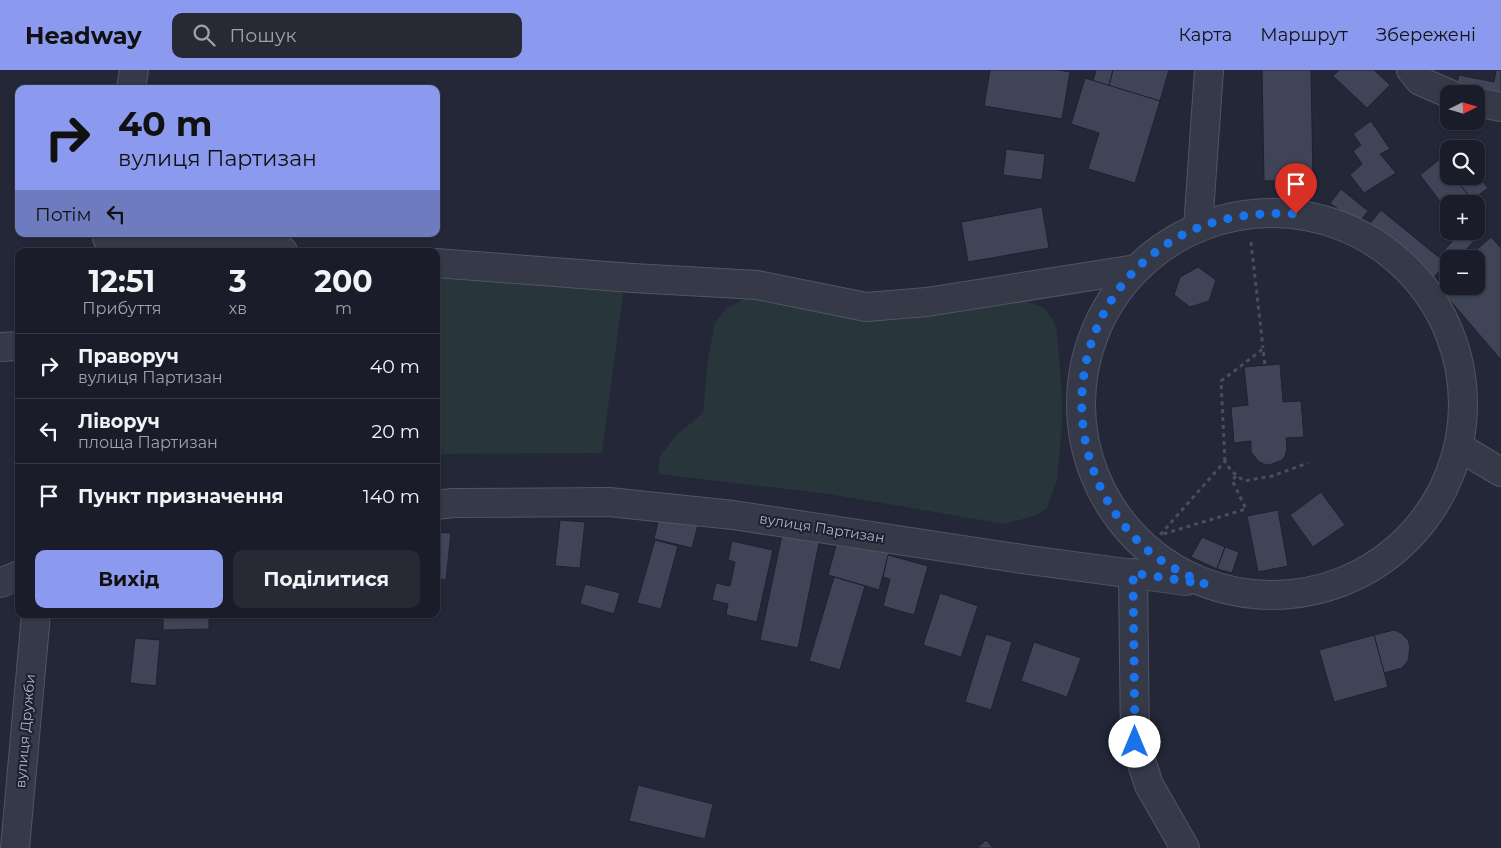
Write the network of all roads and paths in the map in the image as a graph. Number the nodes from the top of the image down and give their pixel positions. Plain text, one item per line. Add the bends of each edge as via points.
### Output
1 (134, 70) edge
2 (1209, 70) edge
3 (1411, 70) edge
4 (132, 85) edge
5 (1440, 90) edge
6 (1485, 104) edge
7 (1501, 107) edge
8 (1198, 228) junction
9 (107, 241) edge
10 (1251, 242) dead end
11 (230, 248) edge
12 (440, 263) edge
13 (1136, 269) junction
14 (15, 346) edge
15 (0, 347) edge
16 (1263, 349) junction
17 (1265, 366) dead end
18 (1458, 447) junction
19 (1226, 462) junction
20 (1308, 463) dead end
21 (1501, 472) edge
22 (1236, 476) junction
23 (440, 505) edge
24 (1133, 573) junction
25 (15, 577) edge
26 (0, 583) edge
27 (1205, 584) junction
28 (36, 618) edge
29 (15, 848) edge
30 (1185, 848) edge

1 - 4 street
2 - 8 street
3 - 5 street via 1420,81
6 - 7 street
8 - 13 street via 1161,248
8 - 18 street via 1231,217 1257,213 1296,214 1342,226 1396,258 1436,306 1457,355 1463,409
9 - 11 street
10 - 16 path
12 - 13 street via 757,285 866,307 927,302
13 - 27 street via 1112,299 1090,348 1084,368 1081,401 1084,442 1098,483 1128,531 1171,567
14 - 15 street
16 - 17 path
16 - 19 path via 1221,381
18 - 21 street
18 - 27 street via 1446,485 1427,517 1396,551 1362,574 1322,590 1295,595 1246,594
19 - 22 path
19 - 22 path via 1160,535 1246,509 1232,480
20 - 22 path via 1272,476 1244,481
23 - 24 street, вулиця Партизан via 610,502 733,515
24 - 27 street, вулиця Партизан
24 - 30 street via 1135,742 1149,785
25 - 26 street
28 - 29 street, вулиця Дружби

